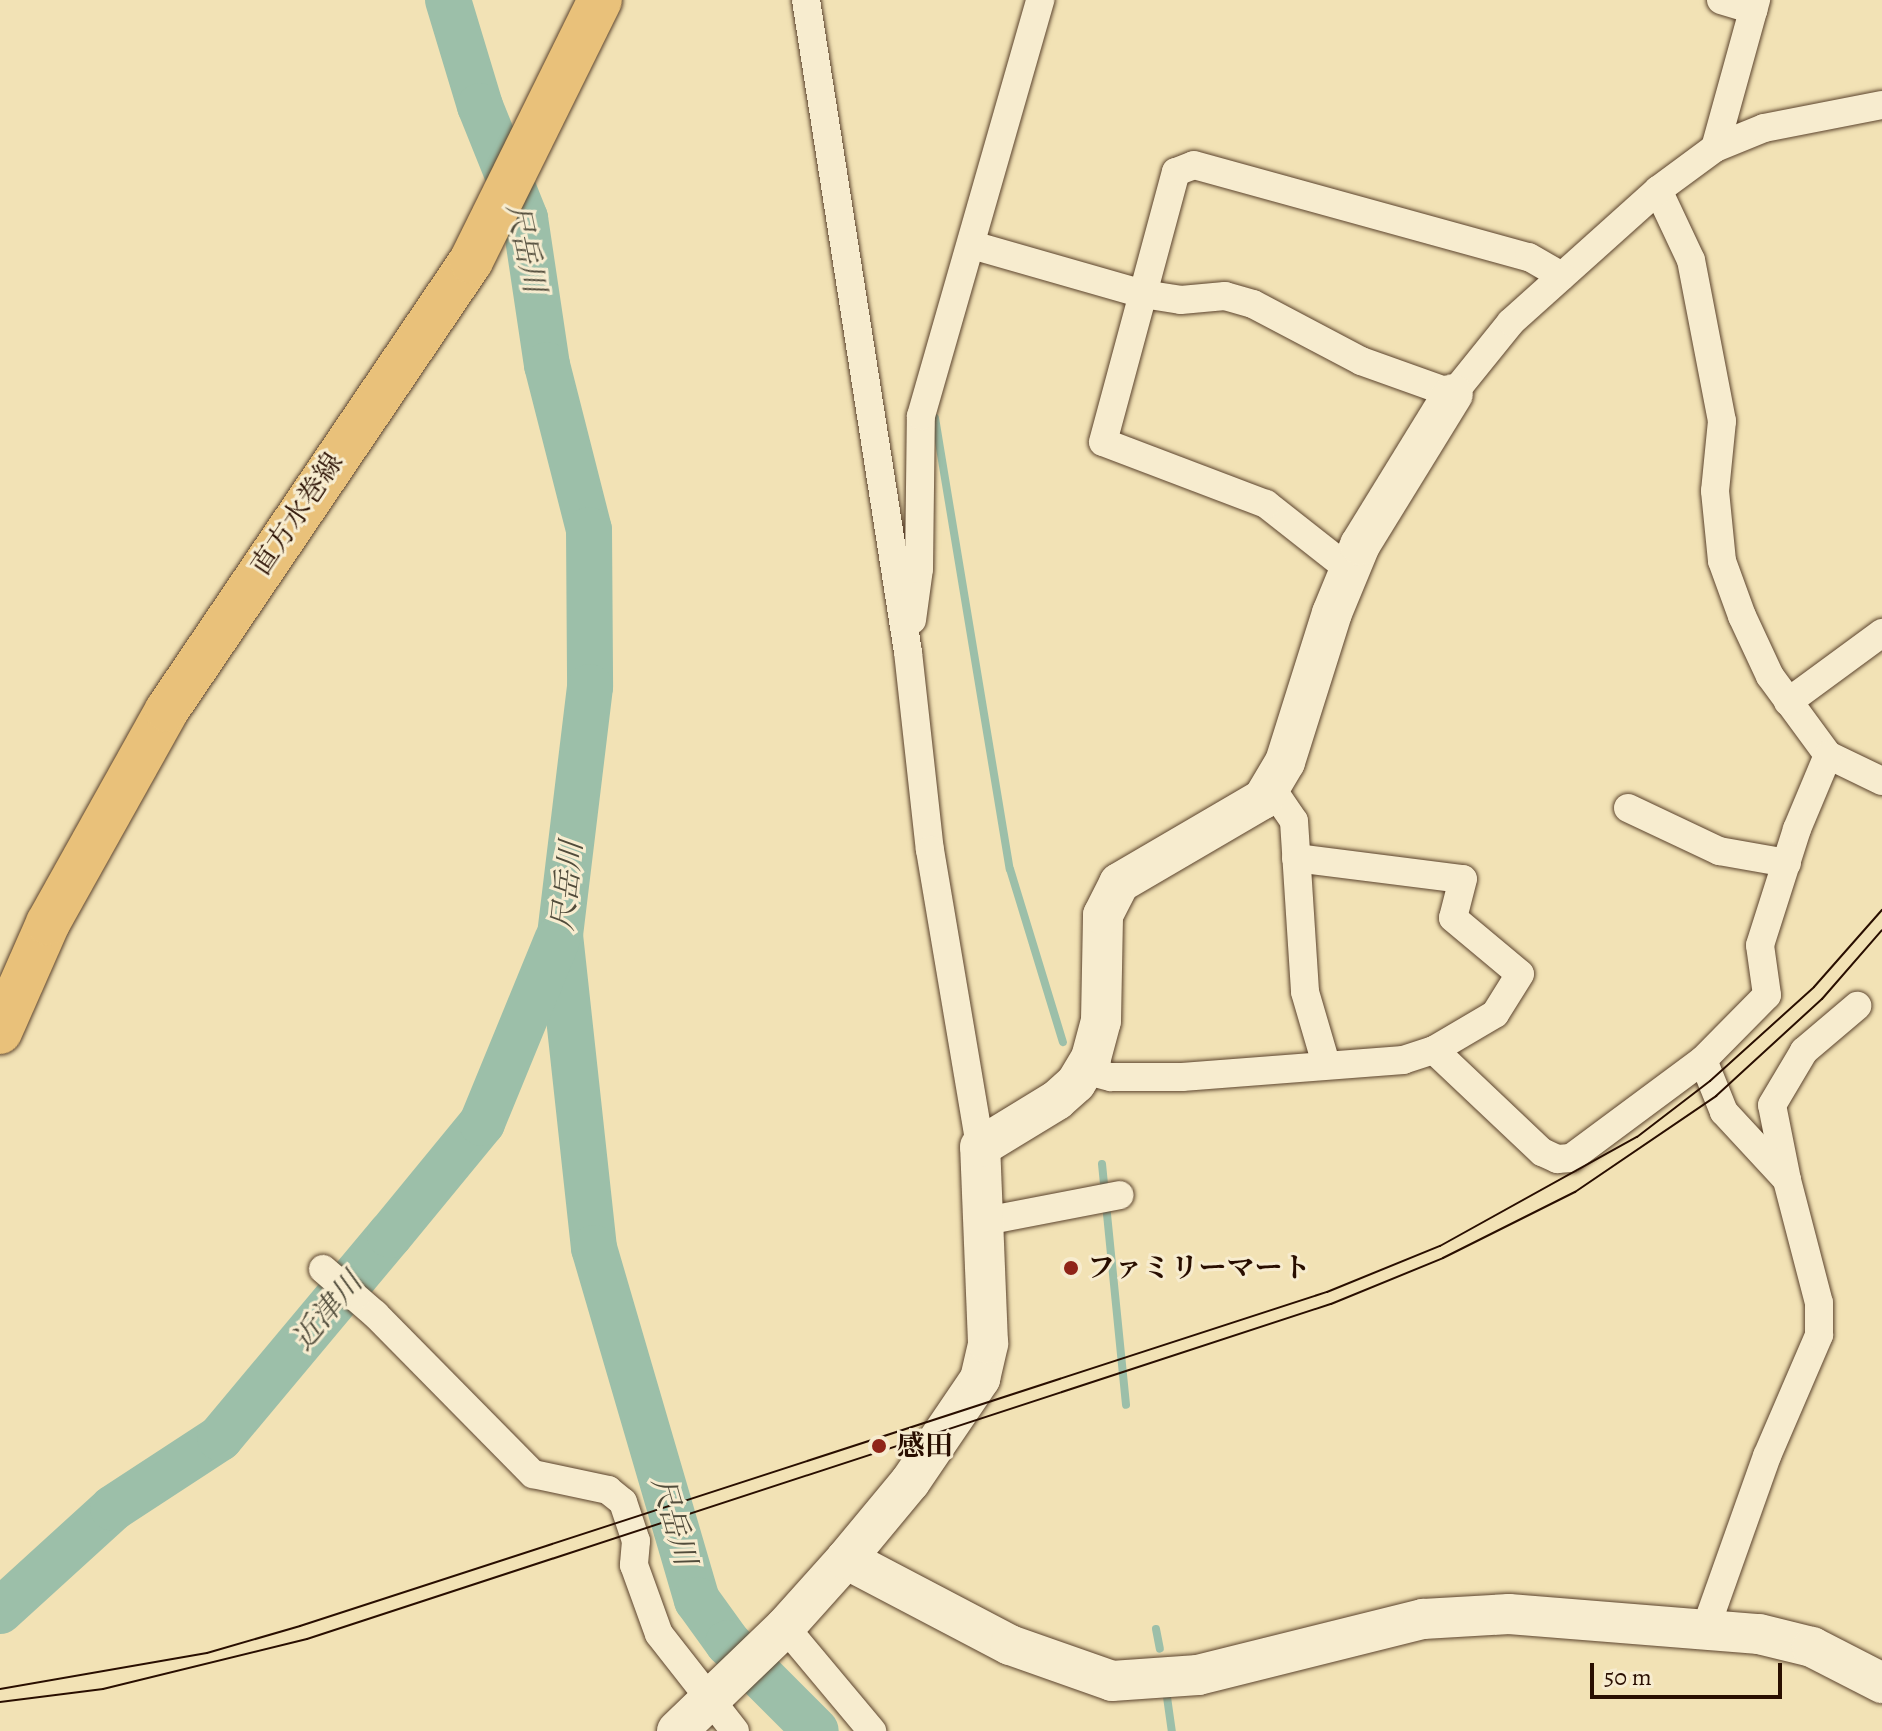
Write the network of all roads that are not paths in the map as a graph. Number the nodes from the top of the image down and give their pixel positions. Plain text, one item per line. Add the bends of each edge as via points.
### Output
1 (806, 0) edge
2 (1040, 0) edge
3 (1721, 0) edge
4 (1755, 5) edge
5 (594, 16) edge
6 (1882, 105) edge
7 (1715, 148) junction
8 (1658, 190) junction
9 (972, 245) junction
10 (1562, 276) junction
11 (1143, 294) junction
12 (1453, 394) junction
13 (1350, 570) junction
14 (1882, 633) edge
15 (908, 652) junction
16 (1788, 702) junction
17 (1828, 755) junction
18 (1882, 781) edge
19 (1270, 786) junction
20 (1628, 808) dead end
21 (1296, 858) junction
22 (1787, 863) junction
23 (1857, 1006) dead end
24 (0, 1032) edge
25 (1434, 1050) junction
26 (1703, 1060) junction
27 (1326, 1064) junction
28 (1084, 1070) junction
29 (980, 1147) junction
30 (1787, 1180) junction
31 (1109, 1197) dead end
32 (985, 1221) junction
33 (323, 1269) dead end
34 (846, 1559) junction
35 (785, 1627) junction
36 (1705, 1630) junction
37 (1882, 1683) edge
38 (706, 1701) junction
39 (677, 1731) edge
40 (735, 1731) edge
41 (872, 1731) edge

1 - 15 street
2 - 9 street
3 - 4 street
4 - 7 street
5 - 24 main road, 直方水巻線 via 471,261 167,710 48,923
6 - 7 street via 1764,128
7 - 8 street
8 - 10 street
8 - 16 street via 1691,260 1722,421 1715,491 1722,561 1742,616
9 - 11 street
9 - 15 street via 921,416 919,569
10 - 11 street via 1529,257 1194,165 1183,166 1171,182
10 - 12 street via 1511,322
11 - 12 street via 1181,300 1225,296 1253,304 1361,361
11 - 13 street via 1103,442 1266,504
12 - 13 street
13 - 19 street via 1285,762
14 - 16 street
15 - 29 street via 930,850
16 - 17 street
17 - 18 street
17 - 22 street
19 - 21 street via 1294,821
19 - 28 street via 1242,815 1119,883 1109,896 1103,915 1101,1021
20 - 22 street via 1719,851
21 - 25 street via 1463,879 1453,918 1520,974 1495,1014
21 - 27 street via 1305,992
22 - 26 street via 1760,945 1767,995
23 - 30 street via 1804,1051 1772,1105
25 - 26 street via 1542,1152 1557,1159 1571,1158
25 - 27 street via 1403,1060
26 - 30 street via 1724,1112
27 - 28 street via 1182,1077 1111,1077
28 - 29 street via 1057,1100
29 - 32 street
30 - 36 street via 1819,1303 1819,1335 1767,1456
31 - 32 street
32 - 34 street via 988,1343 980,1379 910,1482
33 - 38 street via 533,1474 608,1490 623,1502 636,1541 634,1565 659,1634
34 - 35 street
34 - 36 street via 1010,1645 1112,1681 1198,1675 1423,1619 1509,1614
35 - 38 street
35 - 41 street
36 - 37 street via 1812,1647
38 - 39 street
38 - 40 street

